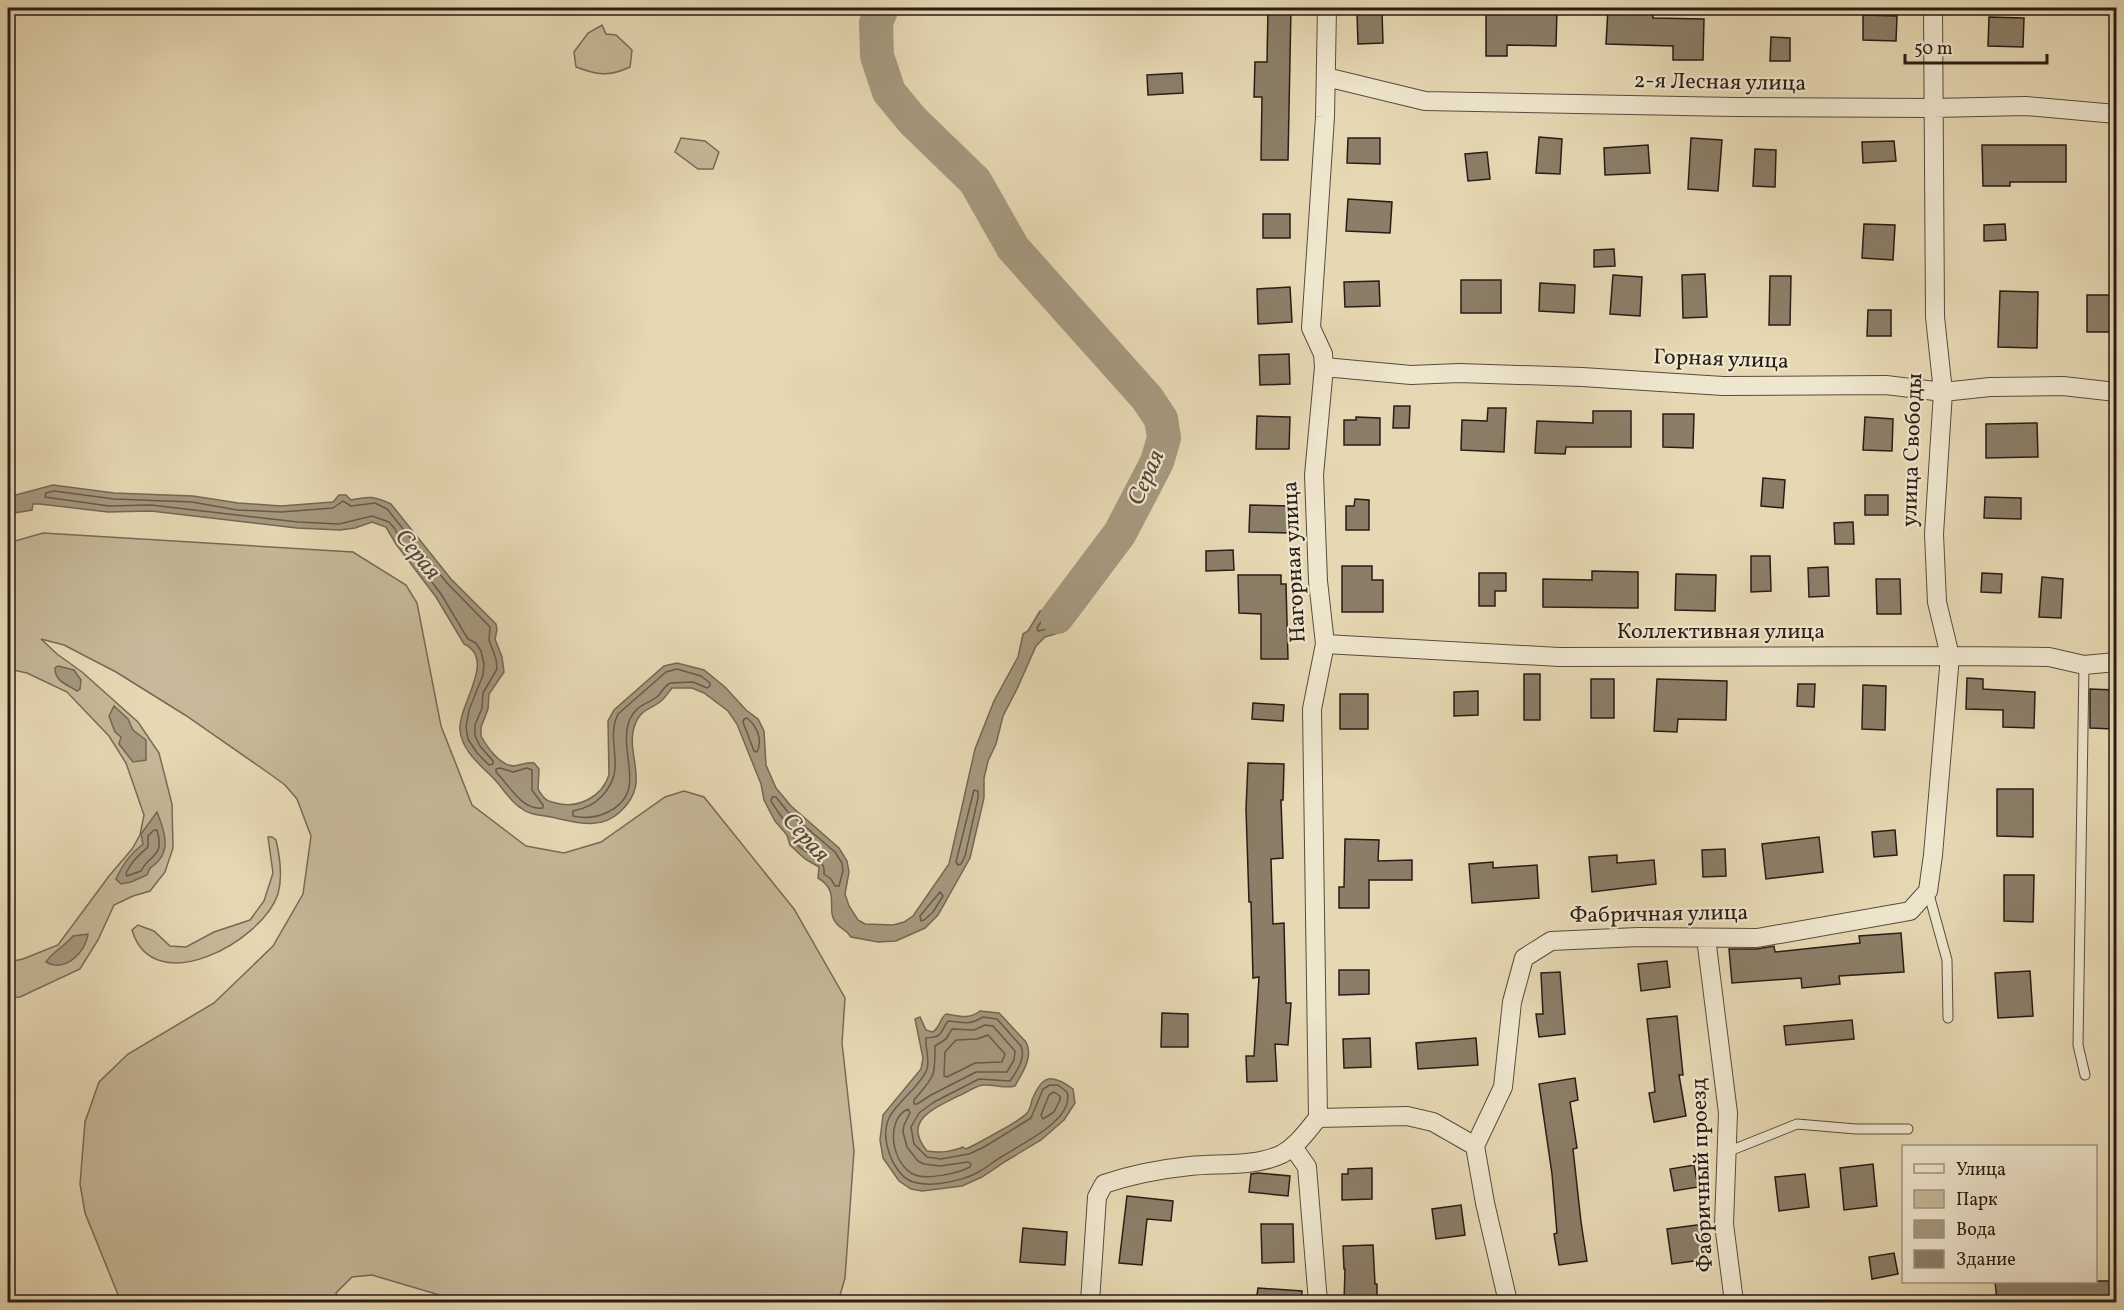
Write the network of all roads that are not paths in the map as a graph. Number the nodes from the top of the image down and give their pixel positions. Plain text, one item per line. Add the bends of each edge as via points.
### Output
1 (1327, 8) edge
2 (1933, 8) edge
3 (1326, 77) junction
4 (1933, 108) junction
5 (2116, 114) edge
6 (1324, 368) junction
7 (1943, 392) junction
8 (2116, 392) edge
9 (1325, 644) junction
10 (1950, 656) junction
11 (2116, 662) edge
12 (2084, 664) junction
13 (1928, 891) junction
14 (1706, 938) junction
15 (1948, 1018) dead end
16 (2085, 1076) dead end
17 (1318, 1118) junction
18 (1908, 1129) dead end
19 (1475, 1146) junction
20 (1293, 1147) junction
21 (1727, 1152) junction
22 (1090, 1302) edge
23 (1318, 1302) edge
24 (1508, 1302) edge
25 (1734, 1302) edge

1 - 3 street, Нагорная улица
2 - 4 street, улица Свободы
3 - 4 street, 2-я Лесная улица via 1425,101
3 - 6 street, Нагорная улица via 1311,328 1323,354
4 - 5 street, 2-я Лесная улица via 2026,106
4 - 7 street, улица Свободы via 1935,316
6 - 7 street, Горная улица via 1411,375 1582,377 1723,386 1886,386
6 - 9 street, Нагорная улица via 1314,475
7 - 8 street, Горная улица via 2063,386
7 - 10 street, улица Свободы via 1934,534 1937,602
9 - 10 street, Коллективная улица via 1559,657
9 - 17 street, Нагорная улица via 1312,709
10 - 12 street, Коллективная улица via 2049,657
10 - 13 street, улица Свободы
11 - 12 street, Коллективная улица
12 - 16 lane via 2079,1045
13 - 14 street, Фабричная улица via 1910,911 1757,938
13 - 15 lane via 1947,960
14 - 19 street, Фабричная улица via 1551,941 1524,958 1512,1002 1503,1087
14 - 21 street, Фабричный проезд via 1728,1113
17 - 19 street via 1407,1116 1433,1122
17 - 20 street
18 - 21 lane via 1797,1124
19 - 24 street
20 - 22 street via 1257,1161 1134,1174 1104,1184 1097,1197
20 - 23 street via 1307,1167
21 - 25 street, Фабричный проезд via 1724,1224

